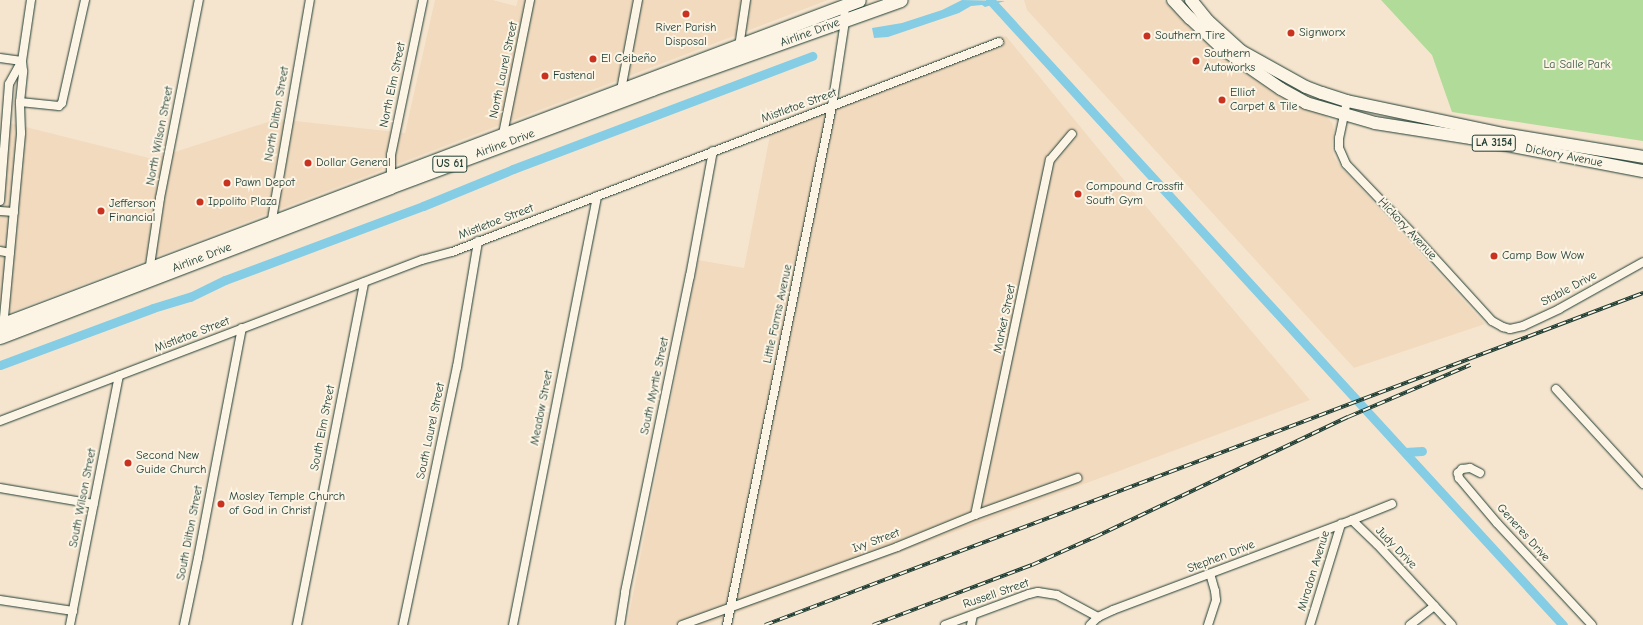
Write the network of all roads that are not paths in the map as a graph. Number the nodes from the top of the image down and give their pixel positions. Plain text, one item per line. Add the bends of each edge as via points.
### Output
1 (30, 0) edge
2 (85, 0) edge
3 (199, 0) edge
4 (310, 0) edge
5 (423, 0) edge
6 (530, 0) edge
7 (638, 0) edge
8 (746, 0) edge
9 (860, 0) edge
10 (901, 0) edge
11 (1173, 0) edge
12 (1191, 0) edge
13 (844, 6) junction
14 (845, 21) junction
15 (999, 42) dead end
16 (739, 52) junction
17 (0, 58) edge
18 (22, 61) junction
19 (623, 95) junction
20 (1347, 101) junction
21 (20, 102) junction
22 (832, 106) junction
23 (1344, 115) junction
24 (1072, 134) dead end
25 (504, 139) junction
26 (713, 151) junction
27 (1643, 157) edge
28 (1643, 171) edge
29 (391, 176) junction
30 (597, 196) junction
31 (0, 201) edge
32 (0, 211) edge
33 (14, 212) junction
34 (271, 227) junction
35 (478, 241) junction
36 (0, 251) edge
37 (10, 253) junction
38 (1643, 262) edge
39 (149, 273) junction
40 (364, 282) junction
41 (1504, 327) joint
42 (242, 328) junction
43 (2, 330) edge
44 (119, 376) junction
45 (1556, 389) dead end
46 (0, 421) edge
47 (1480, 473) dead end
48 (1077, 478) dead end
49 (1643, 484) edge
50 (0, 488) edge
51 (94, 504) junction
52 (1392, 504) dead end
53 (975, 515) junction
54 (1352, 520) junction
55 (1341, 524) junction
56 (1210, 574) junction
57 (0, 600) edge
58 (731, 606) junction
59 (1434, 606) junction
60 (73, 611) junction
61 (973, 614) junction
62 (1098, 617) junction
63 (70, 625) edge
64 (184, 625) edge
65 (296, 625) edge
66 (403, 625) edge
67 (513, 625) edge
68 (620, 625) edge
69 (682, 625) edge
70 (727, 625) edge
71 (945, 625) edge
72 (971, 625) edge
73 (1090, 625) edge
74 (1208, 625) edge
75 (1310, 625) edge
76 (1410, 625) edge
77 (1452, 625) edge
78 (1592, 625) edge

1 - 18 street
2 - 21 street via 61,105
3 - 39 street, North Wilson Street via 160,198
4 - 34 street, North Dilton Street
5 - 29 street, North Elm Street via 391,155
6 - 25 street, North Laurel Street
7 - 19 street
8 - 16 street
9 - 13 highway, Airline Drive / US 61
10 - 14 highway, Airline Drive / US 61
11 - 23 main road, LA 3154 via 1223,49 1281,89 1306,103
12 - 20 main road, LA 3154 via 1208,21 1241,51 1306,87
13 - 14 street, Little Farms Avenue
13 - 16 highway, Airline Drive / US 61
14 - 16 highway, Airline Drive / US 61
14 - 22 street, Little Farms Avenue
15 - 22 street, Mistletoe Street
16 - 19 highway, Airline Drive / US 61
17 - 18 street
18 - 21 street
18 - 31 street via 9,84
19 - 25 highway, Airline Drive / US 61
20 - 23 street, Hickory Avenue
20 - 27 main road, Dickory Avenue / LA 3154 via 1503,134
21 - 33 street via 21,133
22 - 26 street, Mistletoe Street
22 - 58 street, Little Farms Avenue
23 - 28 main road, Dickory Avenue / LA 3154 via 1375,123 1471,138
23 - 41 street, Hickory Avenue via 1339,148 1346,164 1492,321
24 - 53 street, Market Street via 1050,160
25 - 29 highway, Airline Drive / US 61
25 - 34 highway, Airline Drive / US 61
26 - 30 street, Mistletoe Street
26 - 68 street, South Myrtle Street
29 - 34 highway, Airline Drive / US 61
30 - 35 street, Mistletoe Street
30 - 67 street, Meadow Street
32 - 33 street
33 - 37 street
34 - 39 highway, Airline Drive / US 61
35 - 40 street, Mistletoe Street
35 - 66 street, South Laurel Street via 457,367
36 - 37 street
37 - 43 street
38 - 41 street, Stable Drive via 1523,326 1510,329
39 - 43 highway, Airline Drive / US 61
40 - 42 street, Mistletoe Street
40 - 65 street, South Elm Street
42 - 44 street, Mistletoe Street
42 - 64 street, South Dilton Street
44 - 46 street, Mistletoe Street
44 - 51 street, South Wilson Street
45 - 49 street
47 - 78 street, Generes Drive via 1470,468 1462,469 1458,473 1459,478 1497,523
48 - 53 street, Ivy Street
50 - 51 street
51 - 60 street, South Wilson Street
52 - 54 street, Judy Drive
53 - 58 street, Ivy Street via 897,547
54 - 55 street, Stephen Drive
54 - 59 street, Judy Drive
55 - 56 street, Stephen Drive
55 - 75 street, Miradon Avenue
56 - 62 street, Stephen Drive
56 - 74 street via 1216,600
57 - 60 street
58 - 69 street, Ivy Street
58 - 70 street, Little Farms Avenue
59 - 76 street
59 - 77 street, Judy Drive
60 - 63 street, South Wilson Street
61 - 62 street, Russell Street via 1038,592 1057,595
61 - 71 street, Russell Street
61 - 72 street
62 - 73 street

